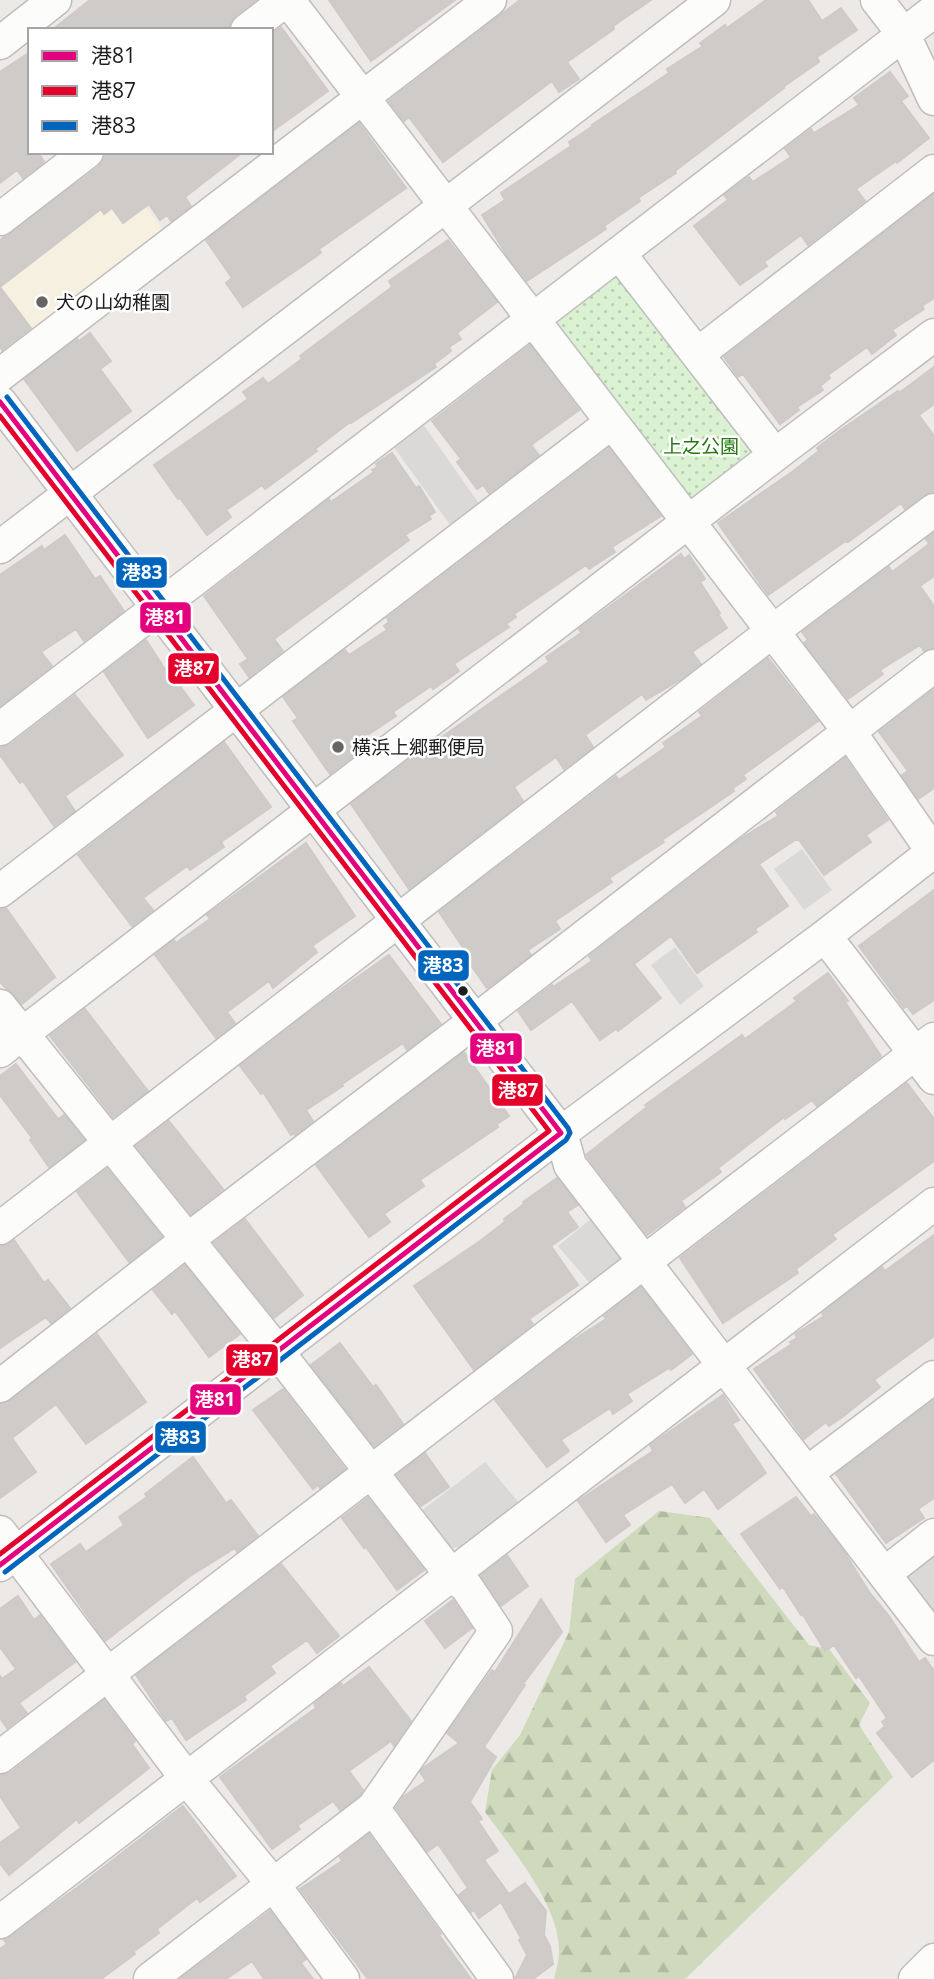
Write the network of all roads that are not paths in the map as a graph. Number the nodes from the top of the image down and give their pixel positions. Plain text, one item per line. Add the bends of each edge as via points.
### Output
1 (55, 0) edge
2 (287, 0) edge
3 (490, 0) edge
4 (714, 0) edge
5 (877, 0) edge
6 (934, 11) edge
7 (250, 28) edge
8 (904, 35) junction
9 (0, 43) edge
10 (363, 97) junction
11 (934, 99) edge
12 (84, 154) edge
13 (934, 171) edge
14 (447, 207) junction
15 (0, 219) edge
16 (619, 253) junction
17 (533, 320) junction
18 (934, 335) edge
19 (699, 353) junction
20 (0, 375) edge
21 (0, 402) edge
22 (611, 423) junction
23 (775, 455) junction
24 (71, 493) junction
25 (934, 510) edge
26 (688, 523) junction
27 (0, 547) edge
28 (158, 607) junction
29 (773, 631) junction
30 (934, 666) edge
31 (237, 709) junction
32 (0, 729) edge
33 (849, 731) junction
34 (315, 810) junction
35 (933, 851) edge
36 (0, 891) edge
37 (400, 920) junction
38 (825, 936) junction
39 (0, 1006) edge
40 (475, 1021) junction
41 (11, 1042) edge
42 (924, 1046) edge
43 (934, 1078) edge
44 (562, 1133) junction
45 (110, 1143) junction
46 (934, 1204) edge
47 (0, 1228) edge
48 (187, 1240) junction
49 (644, 1261) junction
50 (277, 1352) junction
51 (724, 1366) junction
52 (934, 1377) edge
53 (0, 1386) edge
54 (370, 1472) junction
55 (807, 1474) junction
56 (934, 1535) edge
57 (5, 1550) edge
58 (884, 1574) junction
59 (452, 1576) junction
60 (934, 1639) edge
61 (108, 1674) junction
62 (0, 1758) edge
63 (187, 1779) junction
64 (373, 1808) junction
65 (273, 1884) junction
66 (0, 1922) edge
67 (934, 1960) edge
68 (150, 1979) edge
69 (343, 1979) edge
70 (498, 1979) edge
71 (915, 1979) edge

1 - 9 street
2 - 7 street
2 - 10 street
3 - 10 street
4 - 14 street
5 - 8 street
6 - 8 street
8 - 11 street
8 - 16 street
10 - 14 street
10 - 20 street
12 - 15 street
13 - 19 street
14 - 17 street
14 - 24 street
16 - 17 street
16 - 19 street
17 - 22 street
17 - 28 street
18 - 23 street
19 - 23 street
21 - 24 street
22 - 26 street
22 - 31 street
23 - 26 street
24 - 27 street
24 - 28 street
25 - 29 street
26 - 29 street
26 - 34 street
28 - 31 street
28 - 32 street
29 - 33 street
29 - 37 street
30 - 33 street
31 - 34 street
31 - 36 street
33 - 35 street
33 - 40 street
34 - 37 street
34 - 41 street
35 - 38 street
37 - 40 street
37 - 45 street
38 - 42 street
38 - 44 street
39 - 41 street
40 - 44 street
40 - 48 street
41 - 45 street
42 - 43 street
42 - 49 street
44 - 49 street via 570,1165
44 - 50 street
45 - 47 street
45 - 48 street
46 - 51 street
48 - 50 street
48 - 53 street
49 - 51 street
49 - 54 street
50 - 54 street
50 - 57 street
51 - 55 street
51 - 59 street
52 - 55 street
54 - 59 street
54 - 61 street
55 - 58 street
56 - 58 street
57 - 61 street
58 - 60 street
59 - 63 street
59 - 64 street via 466,1586 496,1631
61 - 62 street
61 - 63 street
63 - 65 street
63 - 66 street
64 - 65 street
64 - 70 street
65 - 68 street
65 - 69 street
67 - 71 street

